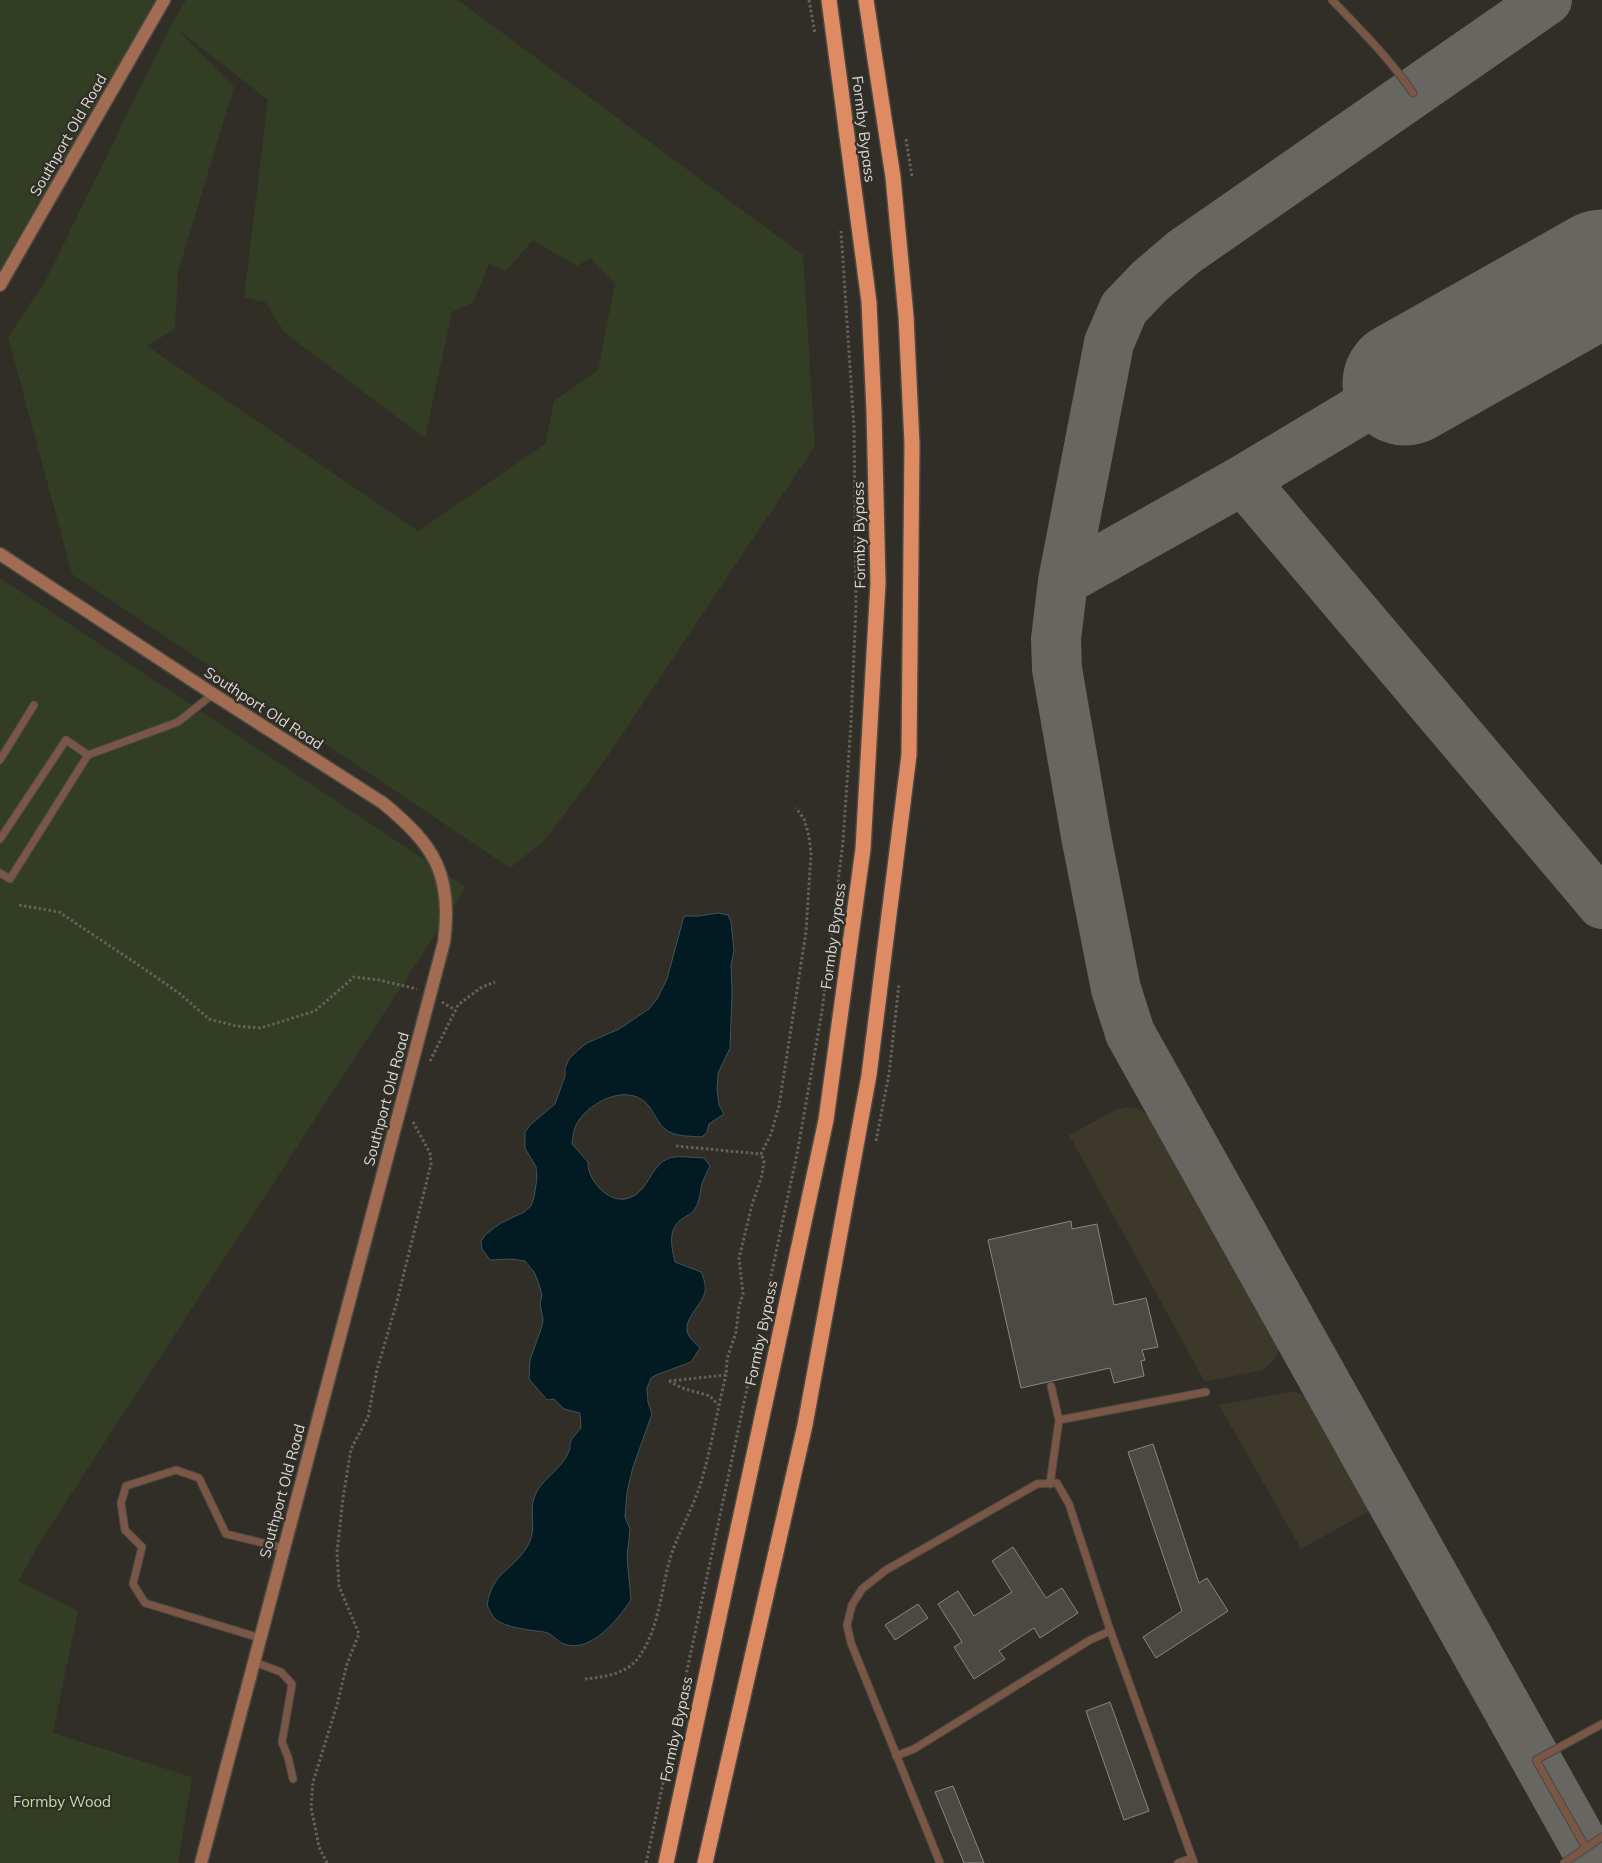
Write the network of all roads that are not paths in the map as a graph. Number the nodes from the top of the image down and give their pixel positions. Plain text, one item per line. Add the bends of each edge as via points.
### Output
1 (164, 0) edge
2 (829, 0) edge
3 (866, 0) edge
4 (1332, 0) edge
5 (1413, 93) dead end
6 (0, 285) edge
7 (0, 554) edge
8 (212, 694) junction
9 (34, 705) dead end
10 (88, 755) junction
11 (0, 760) edge
12 (0, 838) edge
13 (0, 873) edge
14 (1051, 1386) dead end
15 (1206, 1392) dead end
16 (1059, 1420) junction
17 (1050, 1484) junction
18 (284, 1548) junction
19 (1110, 1631) junction
20 (260, 1638) junction
21 (254, 1662) junction
22 (1602, 1724) edge
23 (896, 1756) junction
24 (293, 1779) dead end
25 (1602, 1838) edge
26 (1586, 1848) junction
27 (1193, 1860) edge
28 (201, 1863) edge
29 (666, 1863) edge
30 (705, 1863) edge
31 (940, 1863) edge
32 (1178, 1863) edge
33 (1564, 1863) edge

1 - 6 street, Southport Old Road
2 - 29 highway, Formby Bypass via 869,302 874,411 878,583 863,849 826,1120
3 - 30 highway, Formby Bypass via 893,177 906,316 912,444 909,755 869,1075 806,1416
4 - 5 lane via 1398,71
7 - 8 street, Southport Old Road
8 - 10 lane via 178,722
8 - 18 street, Southport Old Road via 403,819 440,870 447,903 444,942
9 - 11 lane
10 - 12 lane via 66,740
10 - 13 lane via 10,878
14 - 16 lane
15 - 16 lane
16 - 17 lane
17 - 19 lane via 1057,1483 1069,1504
17 - 23 lane via 1037,1484 886,1570 862,1589 852,1605 847,1625 850,1644
18 - 20 street, Southport Old Road
18 - 20 lane via 226,1534 199,1478 176,1470 126,1486 121,1504 125,1530 142,1547 133,1584 145,1603
19 - 23 lane via 1090,1640 914,1749
19 - 27 lane
20 - 21 street, Southport Old Road
21 - 24 lane via 281,1672 292,1684 282,1742
21 - 28 street, Southport Old Road
22 - 26 lane via 1536,1760
23 - 31 lane
25 - 26 lane
26 - 33 lane
27 - 32 lane

